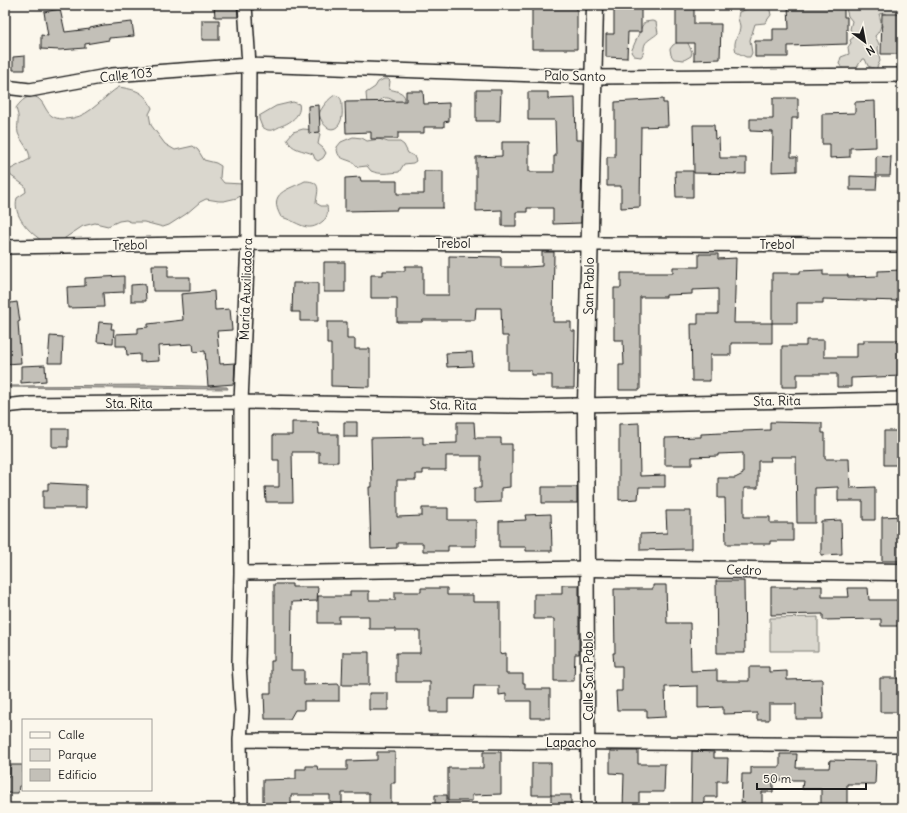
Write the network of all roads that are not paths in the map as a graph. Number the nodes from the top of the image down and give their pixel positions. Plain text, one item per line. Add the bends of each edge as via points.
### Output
1 (245, 5) edge
2 (595, 5) edge
3 (249, 65) junction
4 (902, 75) edge
5 (594, 77) junction
6 (5, 87) edge
7 (248, 243) junction
8 (590, 243) junction
9 (902, 245) edge
10 (5, 247) edge
11 (902, 398) edge
12 (241, 402) junction
13 (586, 404) junction
14 (5, 406) edge
15 (587, 568) junction
16 (902, 572) edge
17 (241, 573) junction
18 (240, 740) junction
19 (588, 742) junction
20 (902, 745) edge
21 (241, 808) edge
22 (588, 808) edge

1 - 3 street, María Auxiliadora
2 - 5 street, San Pablo
3 - 5 street, Palo Santo
3 - 6 street, Calle 103 via 112,75 30,90
3 - 7 street, María Auxiliadora
4 - 5 street, Palo Santo
5 - 8 street, San Pablo
7 - 8 street, Trebol
7 - 10 street, Trebol
7 - 12 street, María Auxiliadora
8 - 9 street, Trebol
8 - 13 street, San Pablo
11 - 13 street, Sta. Rita
12 - 13 street, Sta. Rita via 523,406
12 - 14 street, Sta. Rita
12 - 17 street, María Auxiliadora
13 - 15 street, San Pablo
15 - 16 street, Cedro
15 - 17 street
15 - 19 street, Calle San Pablo
17 - 18 street, María Auxiliadora
18 - 19 street, Lapacho
18 - 21 street, María Auxiliadora
19 - 20 street, Lapacho
19 - 22 street, Calle San Pablo

